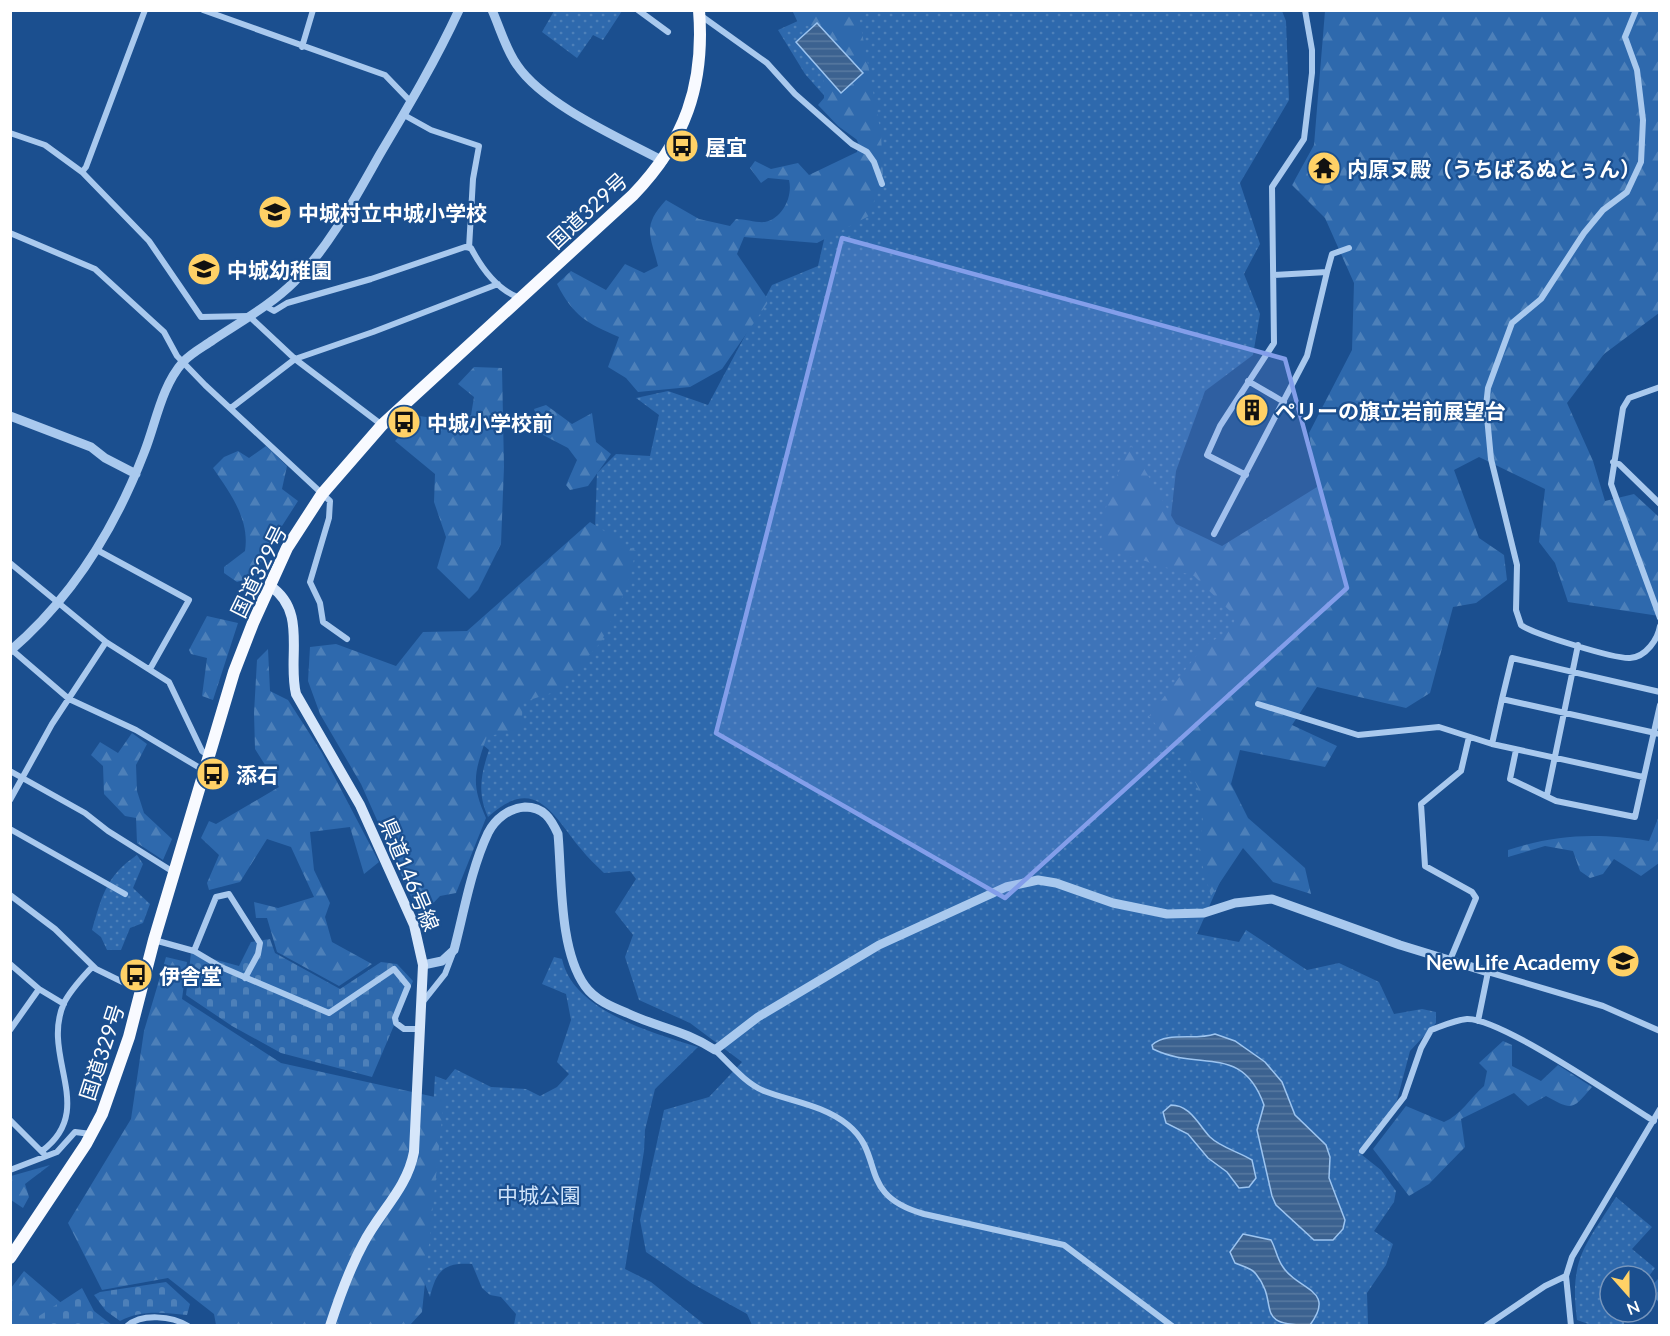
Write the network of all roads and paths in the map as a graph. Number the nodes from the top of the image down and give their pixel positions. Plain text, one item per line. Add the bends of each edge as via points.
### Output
1 (145, 10) edge
2 (203, 10) edge
3 (314, 10) edge
4 (459, 10) edge
5 (492, 10) edge
6 (638, 10) edge
7 (1305, 10) edge
8 (1636, 10) edge
9 (699, 12) edge
10 (668, 32) dead end
11 (302, 47) junction
12 (411, 102) junction
13 (404, 115) junction
14 (10, 133) edge
15 (663, 161) junction
16 (82, 172) junction
17 (882, 184) dead end
18 (10, 233) edge
19 (469, 248) junction
20 (1349, 248) dead end
21 (1327, 272) junction
22 (1274, 275) junction
23 (498, 284) junction
24 (521, 298) junction
25 (265, 306) junction
26 (249, 316) junction
27 (295, 359) junction
28 (184, 361) junction
29 (1248, 381) junction
30 (1659, 387) edge
31 (1284, 402) junction
32 (231, 408) junction
33 (10, 416) edge
34 (382, 425) junction
35 (1613, 462) junction
36 (136, 474) junction
37 (1246, 475) junction
38 (322, 494) junction
39 (1659, 504) edge
40 (1214, 534) dead end
41 (97, 550) junction
42 (10, 562) edge
43 (270, 586) junction
44 (59, 603) junction
45 (1659, 618) edge
46 (1659, 626) edge
47 (347, 639) dead end
48 (106, 642) junction
49 (1578, 645) junction
50 (11, 650) edge
51 (150, 669) junction
52 (1573, 671) junction
53 (1659, 692) edge
54 (69, 699) junction
55 (1502, 699) junction
56 (1258, 704) dead end
57 (1659, 705) edge
58 (1564, 713) junction
59 (1656, 733) edge
60 (1469, 737) junction
61 (1492, 744) junction
62 (1516, 750) junction
63 (210, 756) junction
64 (1555, 758) junction
65 (10, 771) edge
66 (206, 771) junction
67 (1642, 777) junction
68 (23, 779) junction
69 (1548, 795) junction
70 (10, 800) edge
71 (10, 829) edge
72 (175, 873) junction
73 (125, 894) dead end
74 (10, 895) edge
75 (154, 940) junction
76 (454, 950) junction
77 (194, 951) junction
78 (1450, 960) junction
79 (10, 964) edge
80 (423, 965) junction
81 (93, 966) junction
82 (1488, 972) junction
83 (245, 978) junction
84 (39, 989) junction
85 (141, 991) junction
86 (422, 1003) junction
87 (64, 1004) junction
88 (1478, 1021) junction
89 (420, 1029) junction
90 (10, 1030) edge
91 (1659, 1031) edge
92 (715, 1050) junction
93 (1659, 1109) edge
94 (10, 1120) edge
95 (1654, 1120) junction
96 (92, 1134) junction
97 (1362, 1151) dead end
98 (44, 1154) junction
99 (10, 1170) edge
100 (10, 1258) edge
101 (1566, 1276) junction
102 (127, 1326) edge
103 (188, 1326) edge
104 (330, 1326) edge
105 (1172, 1326) edge
106 (1486, 1326) edge
107 (1571, 1326) edge

1 - 16 street
2 - 11 street
3 - 11 street
4 - 12 street
5 - 15 street via 516,65 534,85 559,104
6 - 10 street
7 - 22 street via 1312,50 1310,97 1304,139 1272,187
8 - 49 street via 1625,36 1637,69 1643,120 1641,162 1627,192 1603,210 1541,299 1512,323 1490,376 1486,406 1491,459 1517,565 1517,620 1527,629
9 - 15 highway, 国道329号 via 701,41 694,91
9 - 17 street via 766,63 795,94 852,144 867,152
11 - 12 street via 385,75
12 - 13 street
13 - 19 street via 431,130 479,146
13 - 25 street via 314,260
14 - 16 street via 45,145
15 - 24 highway, 国道329号 via 633,195
16 - 26 street via 149,241 201,317
18 - 28 street via 95,269 164,332
19 - 23 street via 481,268
19 - 25 street via 299,299 274,311
20 - 21 street via 1332,254
21 - 22 street
21 - 31 street via 1307,356
22 - 29 street via 1274,343
23 - 24 street
23 - 27 street
24 - 34 highway, 国道329号
25 - 26 street
26 - 27 street
26 - 28 street
27 - 32 street
27 - 34 street
28 - 32 street
28 - 36 street via 163,398
29 - 31 street
29 - 37 street via 1207,455
30 - 35 street via 1629,398 1623,408
31 - 37 street
32 - 38 street
33 - 36 street via 83,444
34 - 38 highway, 国道329号
35 - 39 street
35 - 45 street via 1611,484
36 - 41 street
37 - 40 street
38 - 43 highway, 国道329号 via 288,548
38 - 47 street via 330,501 329,518 310,582 320,603 323,622
41 - 44 street
41 - 51 street via 189,600
42 - 44 street
43 - 63 highway, 国道329号 via 234,672
43 - 80 main road, 県道146号線 via 291,613 297,694 360,805 414,925
44 - 48 street
44 - 50 street
46 - 49 street via 1656,639 1645,651 1630,658
48 - 51 street
48 - 54 street
49 - 52 street
50 - 54 street
51 - 63 street via 169,682 202,751
52 - 53 street
52 - 55 street via 1512,658
52 - 58 street
54 - 66 street via 136,730
54 - 68 street
55 - 58 street
55 - 61 street
56 - 60 street via 1359,735 1439,727
57 - 59 street
58 - 59 street
58 - 64 street
59 - 67 street
60 - 61 street
60 - 78 street via 1461,771 1421,804 1425,866 1476,898
61 - 62 street
62 - 64 street
62 - 69 street via 1510,780
63 - 66 highway, 国道329号
64 - 67 street
64 - 69 street
65 - 68 street
66 - 72 highway, 国道329号
67 - 69 street via 1635,817 1556,801
68 - 70 street
68 - 72 street via 85,813
71 - 73 street
72 - 75 highway, 国道329号
74 - 81 street via 55,929
75 - 77 street
75 - 85 highway, 国道329号
76 - 80 street via 442,961
76 - 86 street via 445,974
76 - 92 street via 489,832 507,812 536,809 551,818 558,834 568,943 586,987 599,1000 691,1035
77 - 83 street
77 - 83 street via 216,897 229,894 260,943
78 - 82 street
78 - 92 street via 1272,899 1235,903 1204,913 1167,914 1113,903 1056,883 1024,882 879,945 758,1017
79 - 84 street
80 - 86 main road, 県道146号線
81 - 85 street
81 - 87 street
82 - 88 street
82 - 91 street via 1604,1006
83 - 89 street via 329,1013 394,969 408,986 396,1023 404,1029
84 - 87 street
84 - 90 street
85 - 96 highway, 国道329号 via 118,1071
86 - 89 main road, 県道146号線
87 - 98 street via 58,1056 68,1112 66,1124
88 - 95 street via 1535,1047
88 - 97 street via 1467,1019 1431,1030 1420,1048 1404,1097
89 - 104 main road, 県道146号線 via 411,1166 363,1243
92 - 105 street via 751,1083 822,1109 849,1126 862,1142 879,1187 893,1202 924,1214 1064,1245
93 - 95 street
94 - 98 street
95 - 101 street via 1572,1257
96 - 98 street via 75,1132 57,1152
96 - 100 highway, 国道329号
98 - 99 street
101 - 106 street
101 - 107 street
102 - 103 street via 137,1320 172,1317

